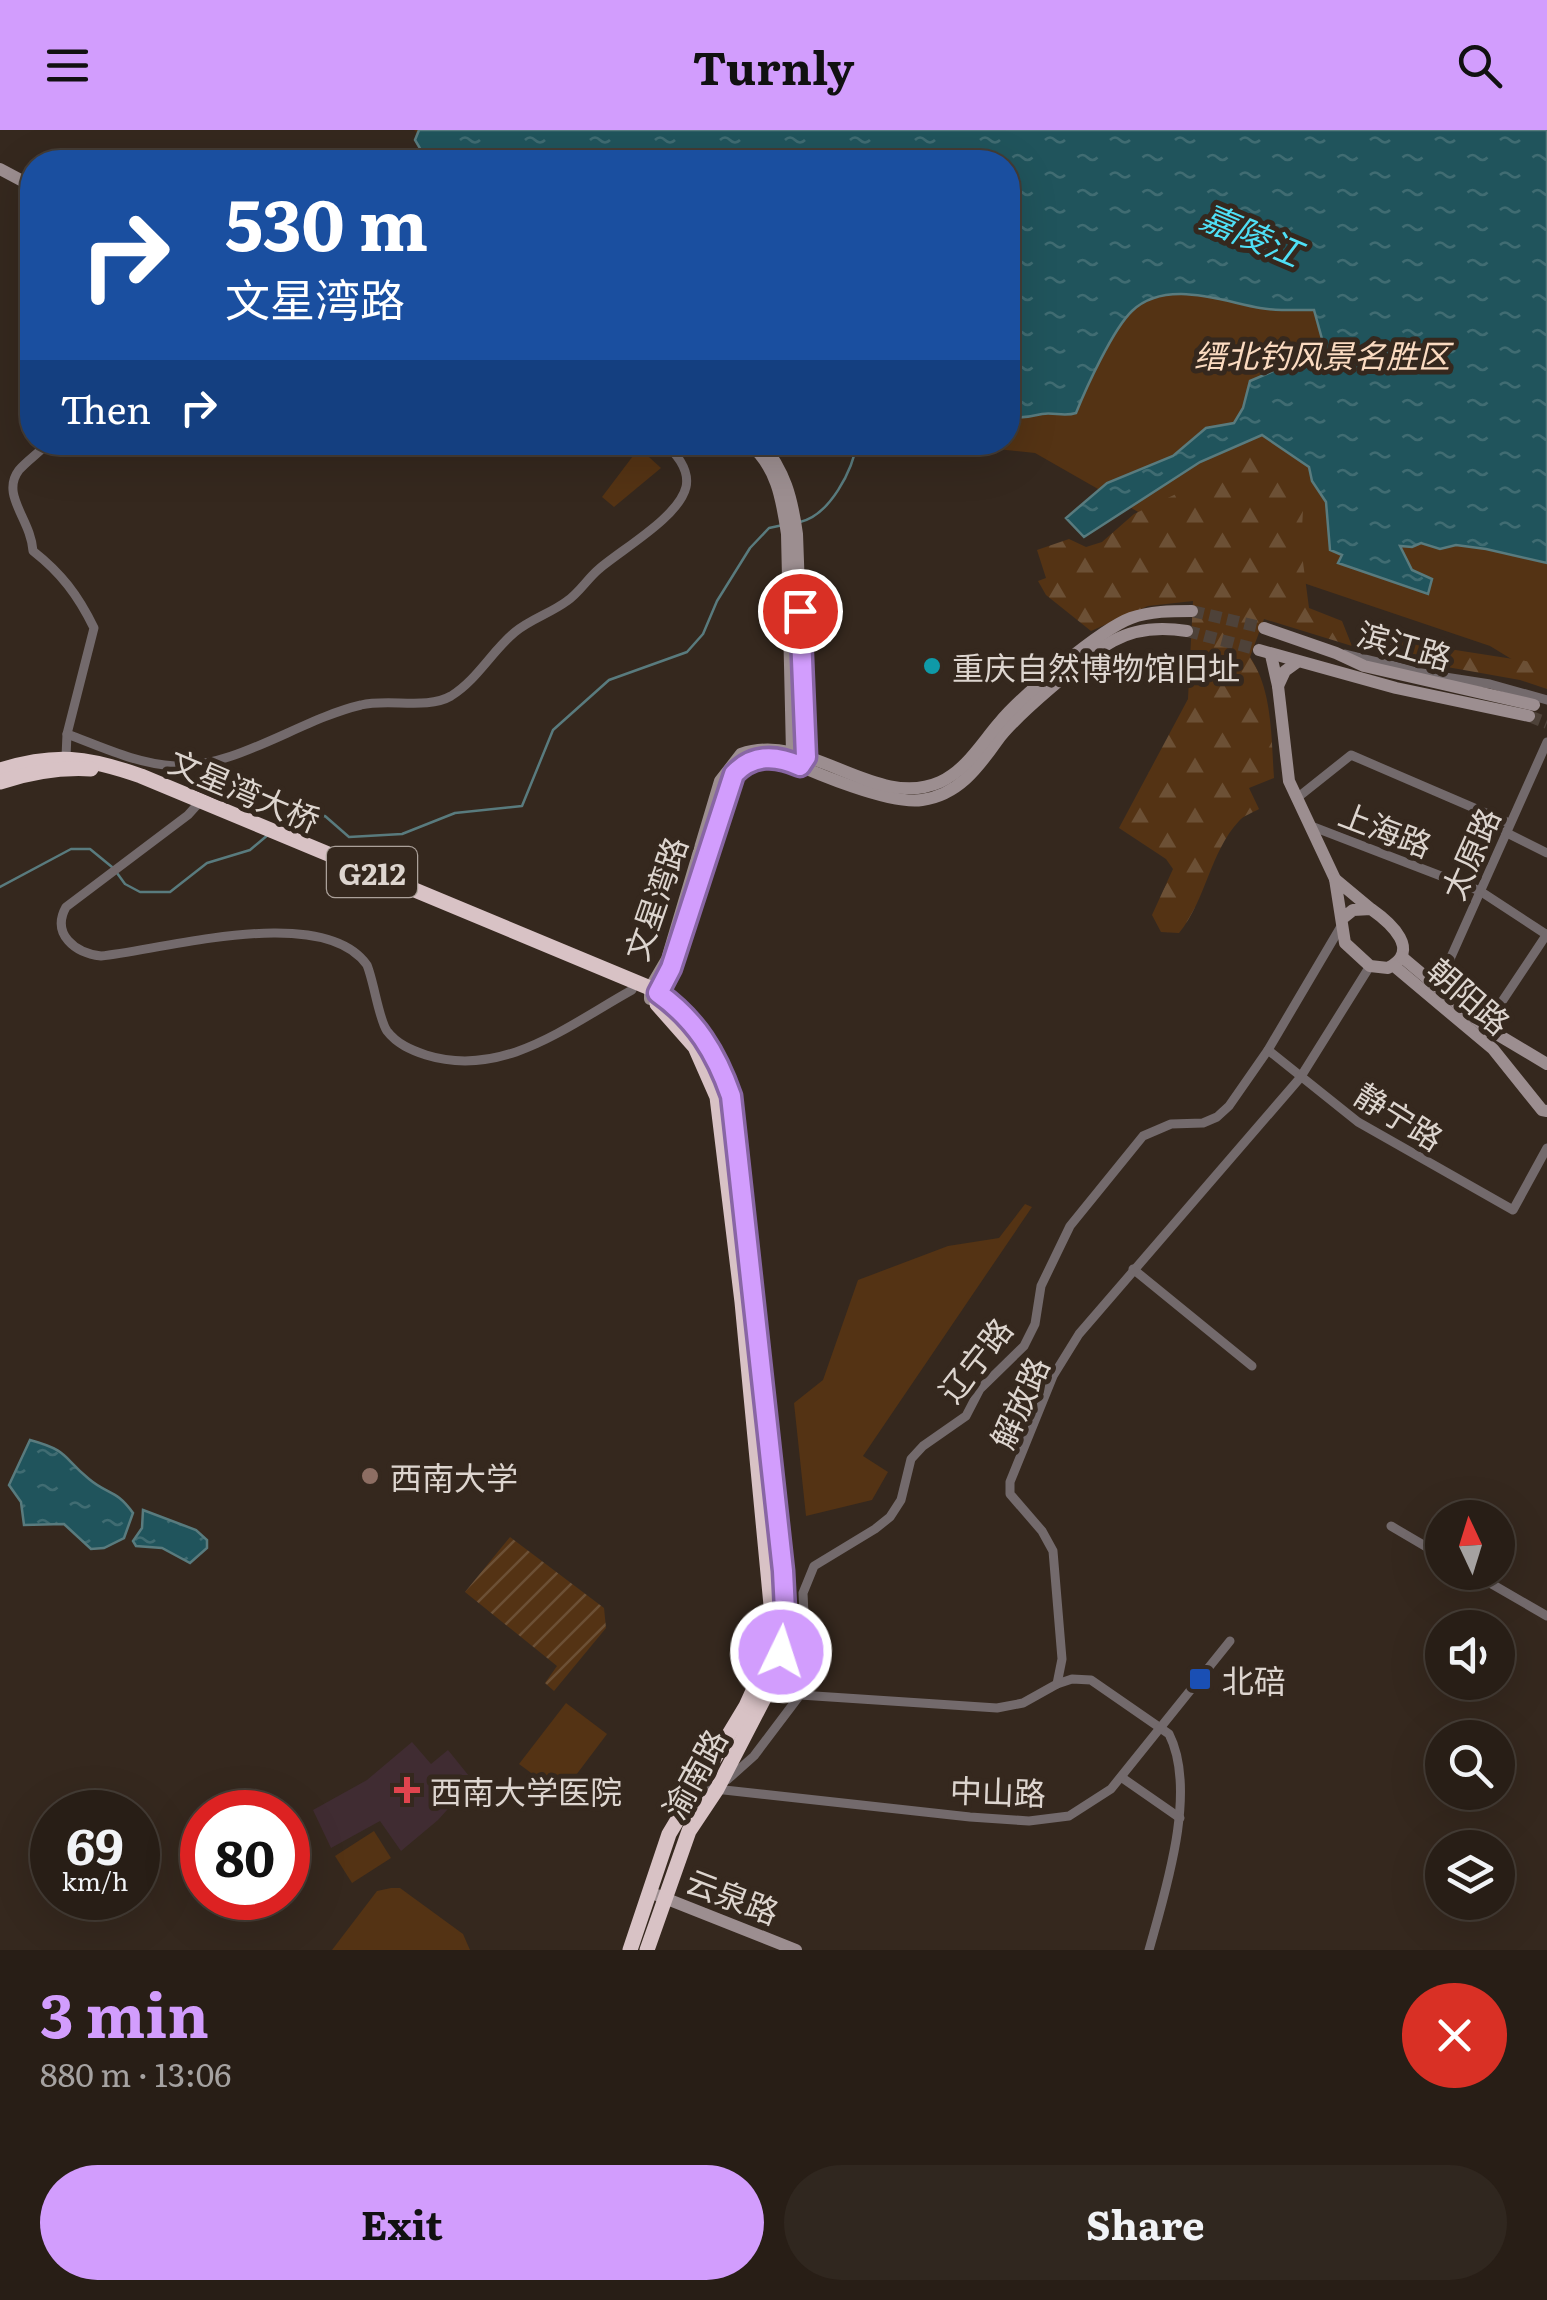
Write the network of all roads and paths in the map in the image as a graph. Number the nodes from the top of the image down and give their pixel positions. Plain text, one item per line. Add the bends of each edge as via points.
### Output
1 (35, 455) edge
2 (676, 455) edge
3 (763, 455) edge
4 (1192, 611) tunnel mouth
5 (1264, 628) tunnel mouth
6 (1187, 631) tunnel mouth
7 (1296, 663) junction
8 (1278, 686) junction
9 (1537, 707) edge
10 (66, 734) junction
11 (1547, 742) edge
12 (66, 757) junction
13 (799, 758) junction
14 (206, 763) junction
15 (0, 770) edge
16 (0, 782) edge
17 (147, 783) junction
18 (1297, 798) junction
19 (1310, 826) junction
20 (1507, 828) junction
21 (1547, 853) edge
22 (1335, 879) junction
23 (1480, 891) junction
24 (1370, 909) junction
25 (1342, 923) junction
26 (1547, 935) edge
27 (1398, 961) junction
28 (1370, 966) junction
29 (602, 972) junction
30 (1438, 986) junction
31 (632, 990) junction
32 (653, 993) junction
33 (1485, 1028) junction
34 (1268, 1050) junction
35 (1547, 1064) edge
36 (1300, 1078) junction
37 (1545, 1112) edge
38 (1547, 1148) edge
39 (1133, 1269) junction
40 (1252, 1366) dead end
41 (1391, 1526) dead end
42 (1425, 1546) edge
43 (1503, 1590) edge
44 (1547, 1616) edge
45 (1226, 1645) dead end
46 (1057, 1684) junction
47 (800, 1694) junction
48 (1158, 1726) junction
49 (1121, 1776) junction
50 (697, 1787) junction
51 (717, 1789) junction
52 (1180, 1818) junction
53 (650, 1892) junction
54 (666, 1900) junction
55 (630, 1950) edge
56 (647, 1950) edge
57 (796, 1950) edge
58 (1149, 1950) edge

1 - 10 street via 11,492 28,523 32,551 61,574 94,628
2 - 14 street via 687,484 679,502 568,601 512,634 448,698 330,712
3 - 13 main road via 783,502
4 - 13 main road, 文星湾路 via 1130,618 1107,632 1028,693 968,762 937,783 902,788
5 - 9 main road, 滨江路 via 1364,666
6 - 13 main road, 文星湾路 via 1163,627 1113,641 1037,701 980,767 924,800 890,798
7 - 8 main road
7 - 8 main road, 滨江路 via 1265,652
7 - 9 main road, 滨江路 via 1396,688
8 - 18 main road via 1289,781
10 - 12 street
10 - 14 street via 134,760
11 - 20 street, 太原路
12 - 15 highway, G212
12 - 17 highway, G212 via 97,760
13 - 32 main road, 文星湾路 via 766,757 734,774 671,968
14 - 31 street via 206,795 188,815 66,906 61,928 72,945 101,956 261,933 331,940 366,965 387,1031 406,1048 444,1061 505,1058
16 - 17 highway, G212 via 67,768
17 - 29 highway, 文星湾大桥 / G212
18 - 19 main road
18 - 20 street via 1351,755
19 - 22 main road
19 - 23 street, 上海路
20 - 21 street
20 - 23 street, 太原路
22 - 24 main road
22 - 25 main road
23 - 26 street, 上海路
23 - 30 street, 太原路
24 - 25 main road via 1353,910
24 - 27 main road via 1402,938
25 - 28 main road via 1345,943
25 - 34 street, 辽宁路
26 - 33 street
27 - 28 main road
27 - 30 main road
27 - 37 main road, 朝阳路 via 1494,1049
28 - 36 street, 解放路
29 - 31 highway, 渝南路 / G212
29 - 32 highway, 渝南路 / G212
30 - 33 main road
31 - 32 highway, 渝南路 / G212
32 - 50 highway, 渝南路 / G212 via 696,1047 718,1097 771,1605 761,1673
32 - 51 highway, 渝南路 / G212 via 707,1041 731,1096 783,1571 785,1611 774,1679
33 - 35 main road
34 - 36 street, 静宁路
34 - 47 street, 辽宁路 via 1218,1118 1142,1136 1062,1242 1024,1346 980,1389 966,1416 911,1459 890,1517 814,1566 804,1593 808,1664
36 - 38 street, 静宁路 via 1358,1122 1514,1210
36 - 39 street, 解放路
39 - 40 street
39 - 46 street, 解放路 via 1053,1376 1010,1482 1010,1494 1053,1550 1062,1659
41 - 42 street
43 - 44 street
45 - 48 street, 中山路
46 - 47 street via 1023,1703 996,1708
46 - 48 street via 1092,1680
47 - 51 street, 辽宁路 via 754,1756
48 - 49 street, 中山路
48 - 52 street via 1175,1745
49 - 51 street, 中山路 via 1069,1816 1029,1822
49 - 52 street
50 - 51 street, 中山路
50 - 53 highway, 渝南路 / G212 via 669,1834
51 - 54 highway, 渝南路 / G212 via 689,1831
52 - 58 street
53 - 54 main road, 云泉路
53 - 55 highway, 渝南路 / G212
54 - 56 highway, 渝南路 / G212
54 - 57 main road, 云泉路

